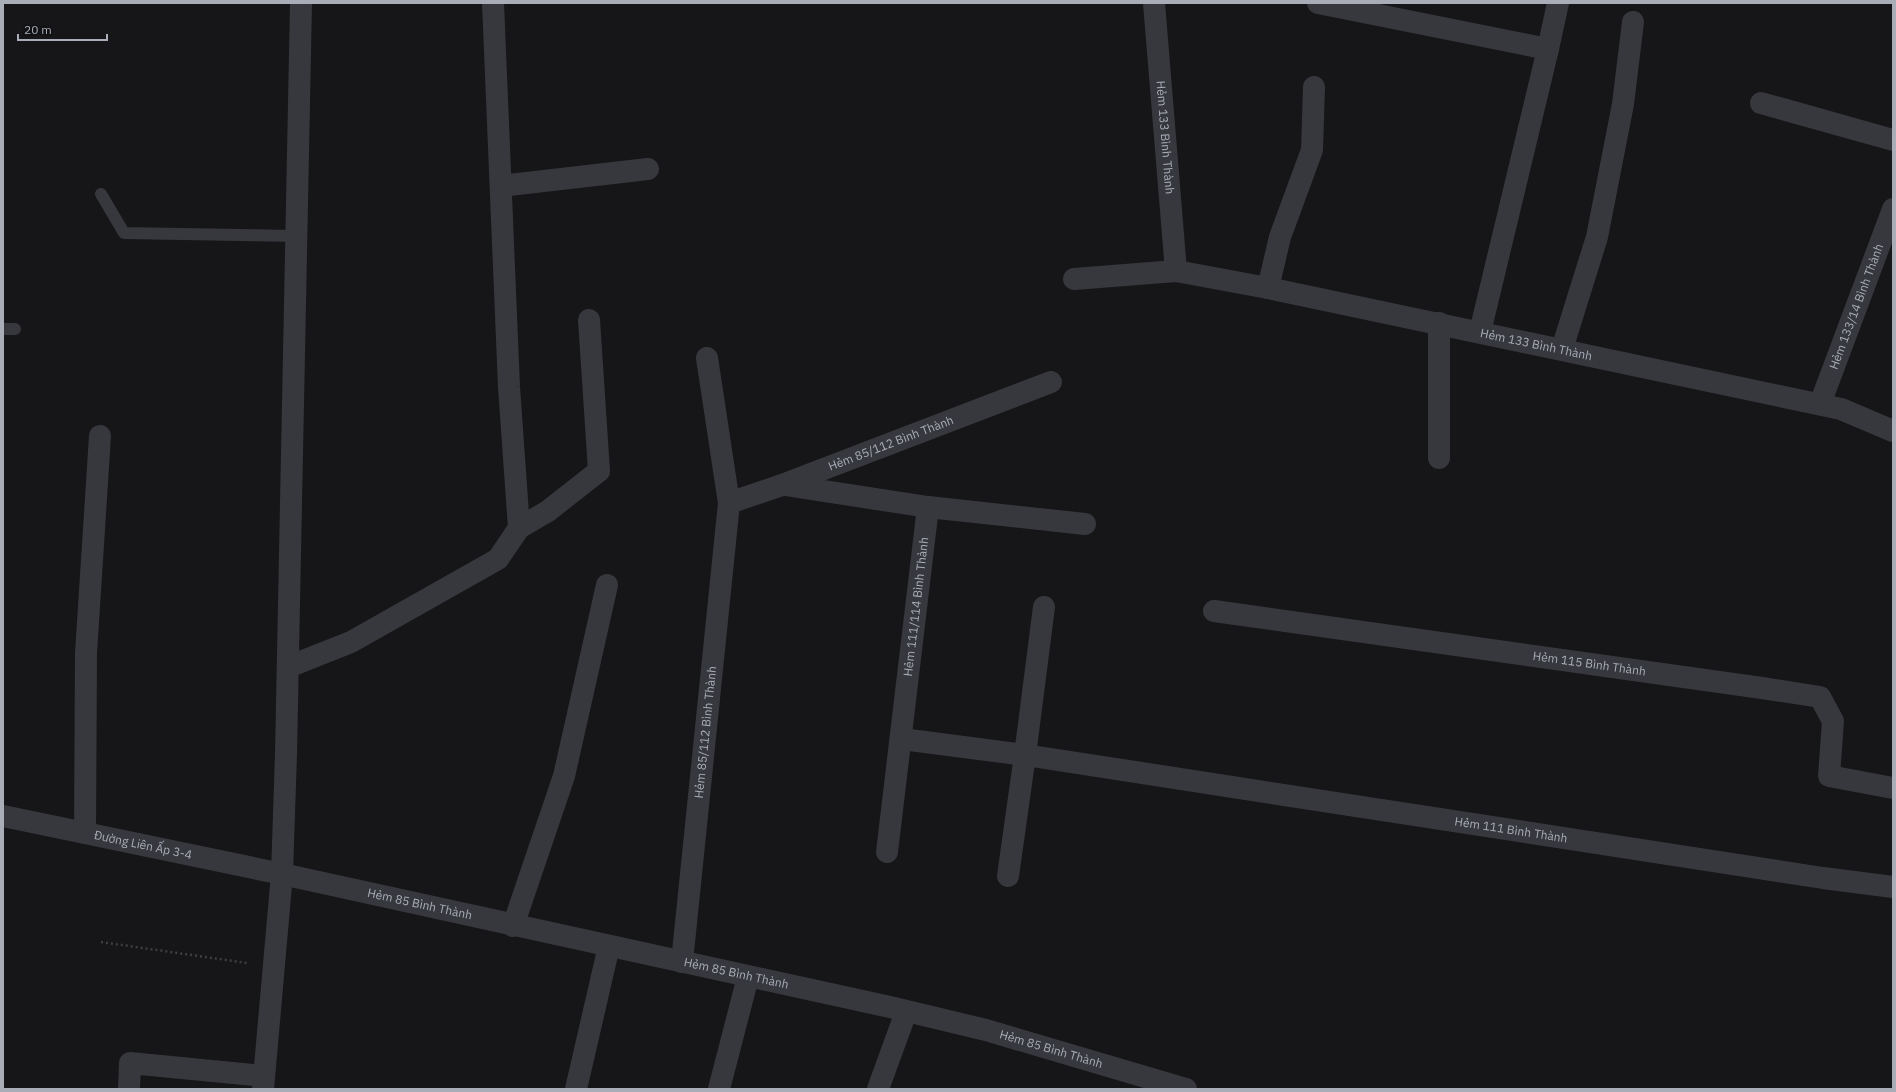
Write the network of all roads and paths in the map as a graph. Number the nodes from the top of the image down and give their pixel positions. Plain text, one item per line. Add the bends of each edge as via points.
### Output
1 (301, 3) edge
2 (495, 3) edge
3 (1154, 3) edge
4 (1318, 3) edge
5 (1558, 3) edge
6 (1633, 22) dead end
7 (1548, 49) junction
8 (1314, 87) dead end
9 (1761, 103) dead end
10 (1893, 140) edge
11 (648, 170) dead end
12 (501, 186) junction
13 (101, 194) dead end
14 (1893, 209) edge
15 (296, 236) junction
16 (1176, 271) junction
17 (1074, 279) dead end
18 (1268, 288) junction
19 (589, 320) dead end
20 (1439, 323) junction
21 (15, 328) dead end
22 (3, 329) edge
23 (1480, 332) junction
24 (1562, 349) junction
25 (707, 358) dead end
26 (1051, 382) dead end
27 (1820, 404) junction
28 (1893, 431) edge
29 (100, 436) dead end
30 (1439, 458) dead end
31 (782, 485) junction
32 (729, 503) junction
33 (928, 507) junction
34 (1085, 524) dead end
35 (519, 528) junction
36 (607, 585) dead end
37 (1044, 607) dead end
38 (1214, 610) dead end
39 (288, 667) junction
40 (902, 739) junction
41 (1025, 755) junction
42 (1893, 788) edge
43 (3, 816) edge
44 (85, 833) junction
45 (887, 852) dead end
46 (282, 874) junction
47 (1008, 876) dead end
48 (1893, 887) edge
49 (513, 926) junction
50 (101, 942) dead end
51 (609, 946) junction
52 (682, 962) junction
53 (274, 967) junction
54 (748, 976) junction
55 (906, 1012) junction
56 (263, 1082) edge
57 (129, 1089) edge
58 (576, 1089) edge
59 (720, 1089) edge
60 (878, 1089) edge
61 (1186, 1089) edge

1 - 15 street
2 - 12 street
3 - 16 street, Hẻm 133 Bình Thành
4 - 7 street
5 - 7 street
6 - 24 street via 1623,104 1597,237
7 - 23 street
8 - 18 street via 1312,150 1280,237
9 - 10 street
11 - 12 street
12 - 35 street via 508,387
13 - 15 lane via 124,233
14 - 27 street, Hẻm 133/14 Bình Thành
15 - 39 street
16 - 17 street, Hẻm 133 Bình Thành
16 - 18 street, Hẻm 133 Bình Thành
18 - 20 street, Hẻm 133 Bình Thành
19 - 35 street via 599,471 548,511
20 - 23 street, Hẻm 133 Bình Thành
20 - 30 street
21 - 22 lane
23 - 24 street, Hẻm 133 Bình Thành
24 - 27 street, Hẻm 133 Bình Thành
25 - 32 street, Hẻm 85/112 Bình Thành
26 - 31 street, Hẻm 85/112 Bình Thành
27 - 28 street, Hẻm 133 Bình Thành via 1841,408
29 - 44 street via 86,653
31 - 32 street, Hẻm 85/112 Bình Thành
31 - 33 street
32 - 52 street, Hẻm 85/112 Bình Thành
33 - 34 street
33 - 40 street, Hẻm 111/114 Bình Thành
35 - 39 street via 498,559 351,642
36 - 49 street via 564,776
37 - 41 street
38 - 42 street, Hẻm 115 Bình Thành via 1820,698 1833,721 1829,776
39 - 46 street
40 - 41 street
40 - 45 street, Hẻm 111/114 Bình Thành
41 - 47 street
41 - 48 street, Hẻm 111 Bình Thành via 1807,876
43 - 44 street, Đường Liên Ấp 3-4
44 - 46 street, Đường Liên Ấp 3-4
46 - 49 street, Hẻm 85 Bình Thành
46 - 53 street
49 - 51 street, Hẻm 85 Bình Thành
50 - 53 path
51 - 52 street, Hẻm 85 Bình Thành
51 - 58 street
52 - 54 street, Hẻm 85 Bình Thành
53 - 56 street
54 - 55 street, Hẻm 85 Bình Thành
54 - 59 street
55 - 60 street
55 - 61 street, Hẻm 85 Bình Thành via 986,1030
56 - 57 street via 130,1063

